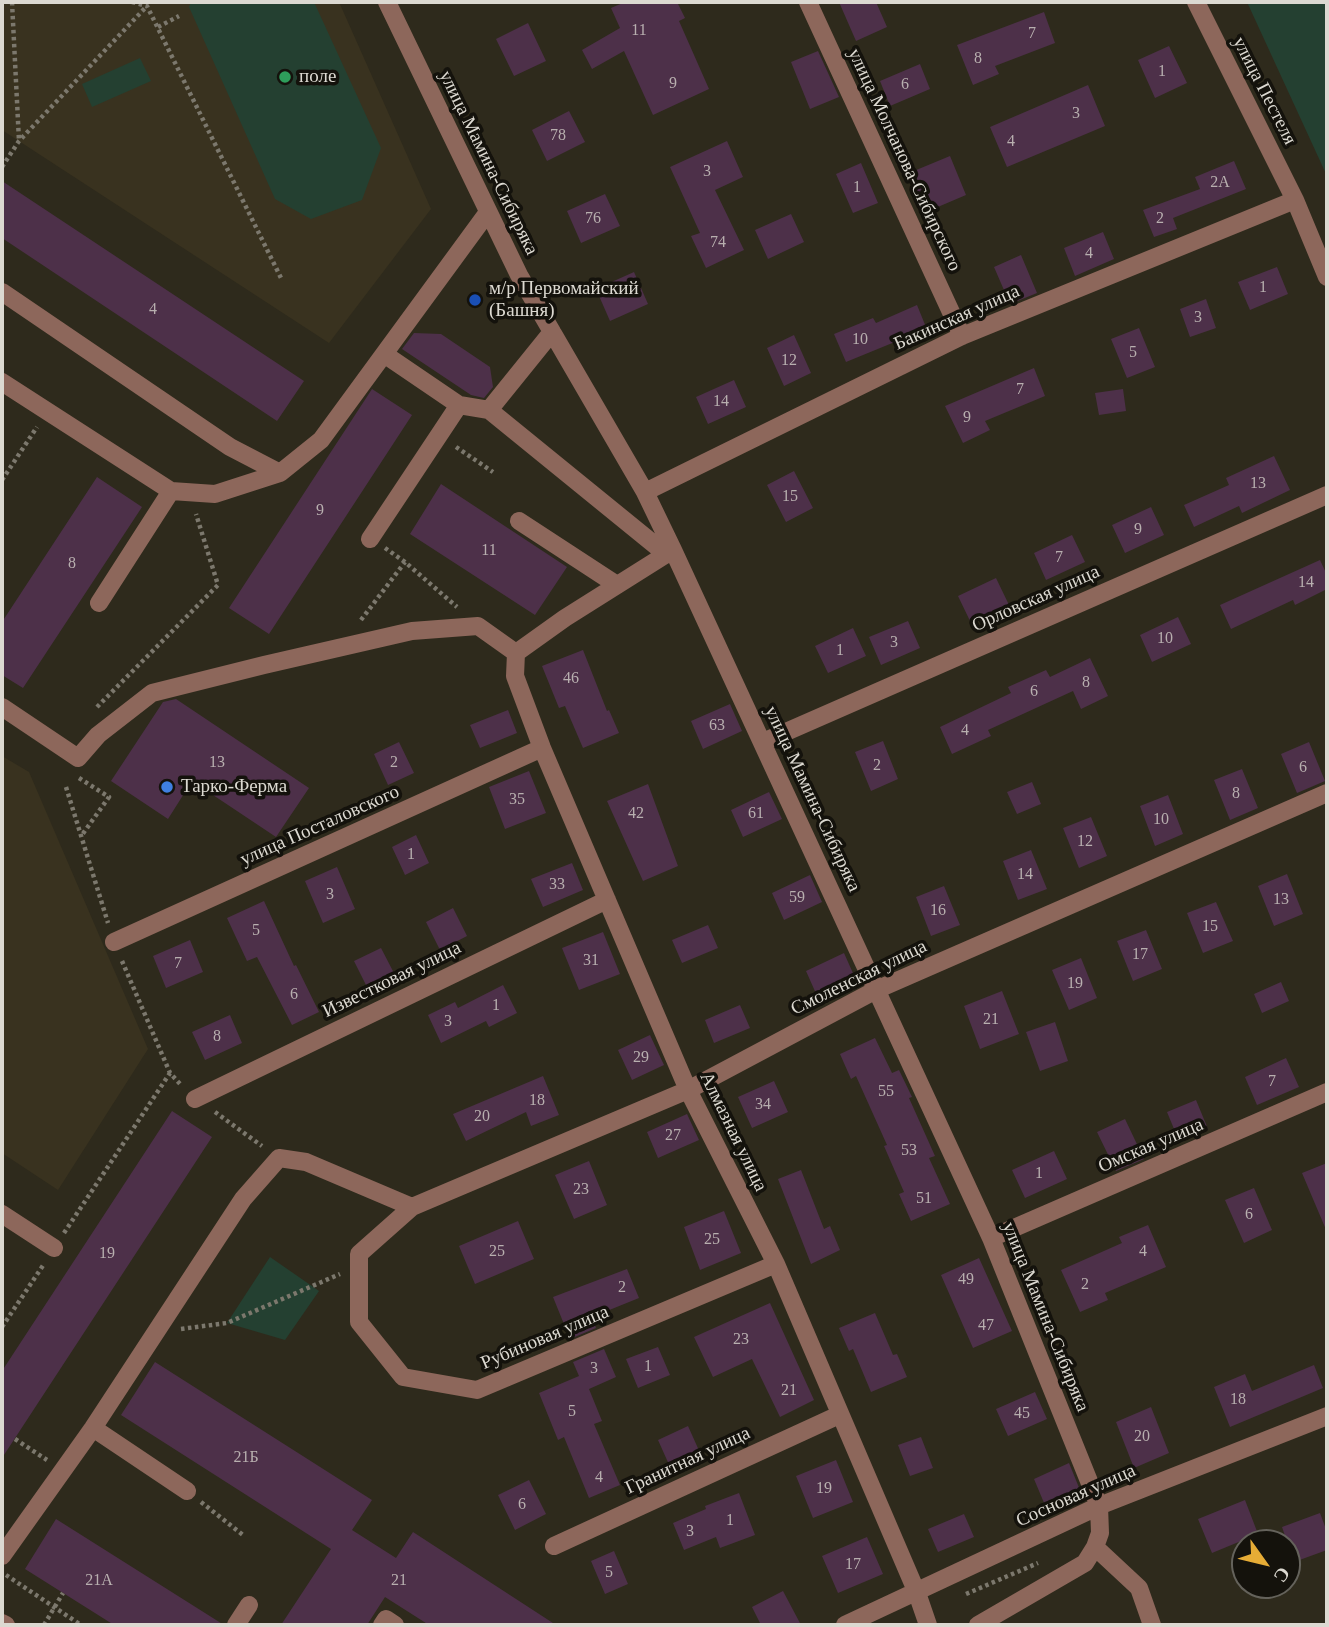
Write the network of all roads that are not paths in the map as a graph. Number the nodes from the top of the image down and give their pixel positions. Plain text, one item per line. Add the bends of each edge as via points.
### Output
1 (387, 2) edge
2 (808, 2) edge
3 (1196, 2) edge
4 (1295, 200) junction
5 (488, 212) junction
6 (1327, 277) edge
7 (2, 292) edge
8 (552, 332) junction
9 (962, 336) junction
10 (384, 354) junction
11 (2, 382) edge
12 (459, 405) junction
13 (489, 410) junction
14 (280, 473) junction
15 (171, 491) junction
16 (645, 492) junction
17 (1327, 495) edge
18 (519, 521) dead end
19 (377, 543) road end
20 (669, 552) junction
21 (617, 585) junction
22 (99, 603) dead end
23 (516, 653) junction
24 (2, 707) edge
25 (763, 742) junction
26 (542, 748) junction
27 (1327, 793) edge
28 (607, 900) junction
29 (114, 942) road end
30 (876, 990) junction
31 (688, 1090) junction
32 (1327, 1092) edge
33 (195, 1099) road end
34 (412, 1207) junction
35 (2, 1214) edge
36 (991, 1238) junction
37 (54, 1248) road end
38 (776, 1264) junction
39 (839, 1415) junction
40 (1327, 1416) edge
41 (93, 1428) junction
42 (187, 1491) road end
43 (1099, 1506) junction
44 (554, 1546) dead end
45 (1095, 1547) junction
46 (2, 1556) edge
47 (917, 1593) junction
48 (248, 1605) dead end
49 (236, 1625) edge
50 (382, 1625) edge
51 (395, 1625) edge
52 (845, 1625) edge
53 (928, 1625) edge
54 (978, 1625) edge
55 (1152, 1625) edge

1 - 5 street, улица Мамина-Сибиряка
2 - 9 street, улица Молчанова-Сибирского
3 - 4 street, улица Пестеля
4 - 6 street, улица Пестеля
4 - 9 street, Бакинская улица
5 - 8 street, улица Мамина-Сибиряка
5 - 10 street
7 - 14 street via 230,447
8 - 13 street
8 - 16 street, улица Мамина-Сибиряка
9 - 16 street, Бакинская улица
10 - 12 street
10 - 14 street via 321,440
11 - 15 street
12 - 13 street
12 - 19 street
13 - 20 street
14 - 15 street via 215,494
15 - 22 street
16 - 20 street, улица Мамина-Сибиряка
17 - 25 street, Орловская улица
18 - 21 street
20 - 21 street
20 - 25 street, улица Мамина-Сибиряка
21 - 23 street
23 - 24 street via 478,626 412,631 341,647 152,693 98,735 78,758
23 - 26 street, Алмазная улица via 516,676
25 - 30 street, улица Мамина-Сибиряка
26 - 28 street, Алмазная улица
26 - 29 street, улица Посталовского
27 - 30 street, Смоленская улица
28 - 31 street, Алмазная улица
28 - 33 street, Известковая улица
30 - 31 street, Смоленская улица
30 - 36 street, улица Мамина-Сибиряка
31 - 34 street, Смоленская улица
31 - 38 street, Алмазная улица
32 - 36 street, Омская улица
34 - 38 street, Рубиновая улица via 359,1254 359,1322 403,1377 477,1390
34 - 41 street via 306,1162 279,1158 243,1199
35 - 37 street
36 - 43 street, улица Мамина-Сибиряка
38 - 39 street, Алмазная улица
39 - 44 street, Гранитная улица
39 - 47 street, Алмазная улица
40 - 43 street, Сосновая улица
41 - 42 street
41 - 46 street
43 - 45 street, улица Мамина-Сибиряка via 1100,1533
43 - 47 street, Сосновая улица
45 - 54 street via 1085,1563
45 - 55 street via 1139,1588
47 - 52 street, Сосновая улица
47 - 53 street, Алмазная улица
48 - 49 street
50 - 51 street via 386,1619

